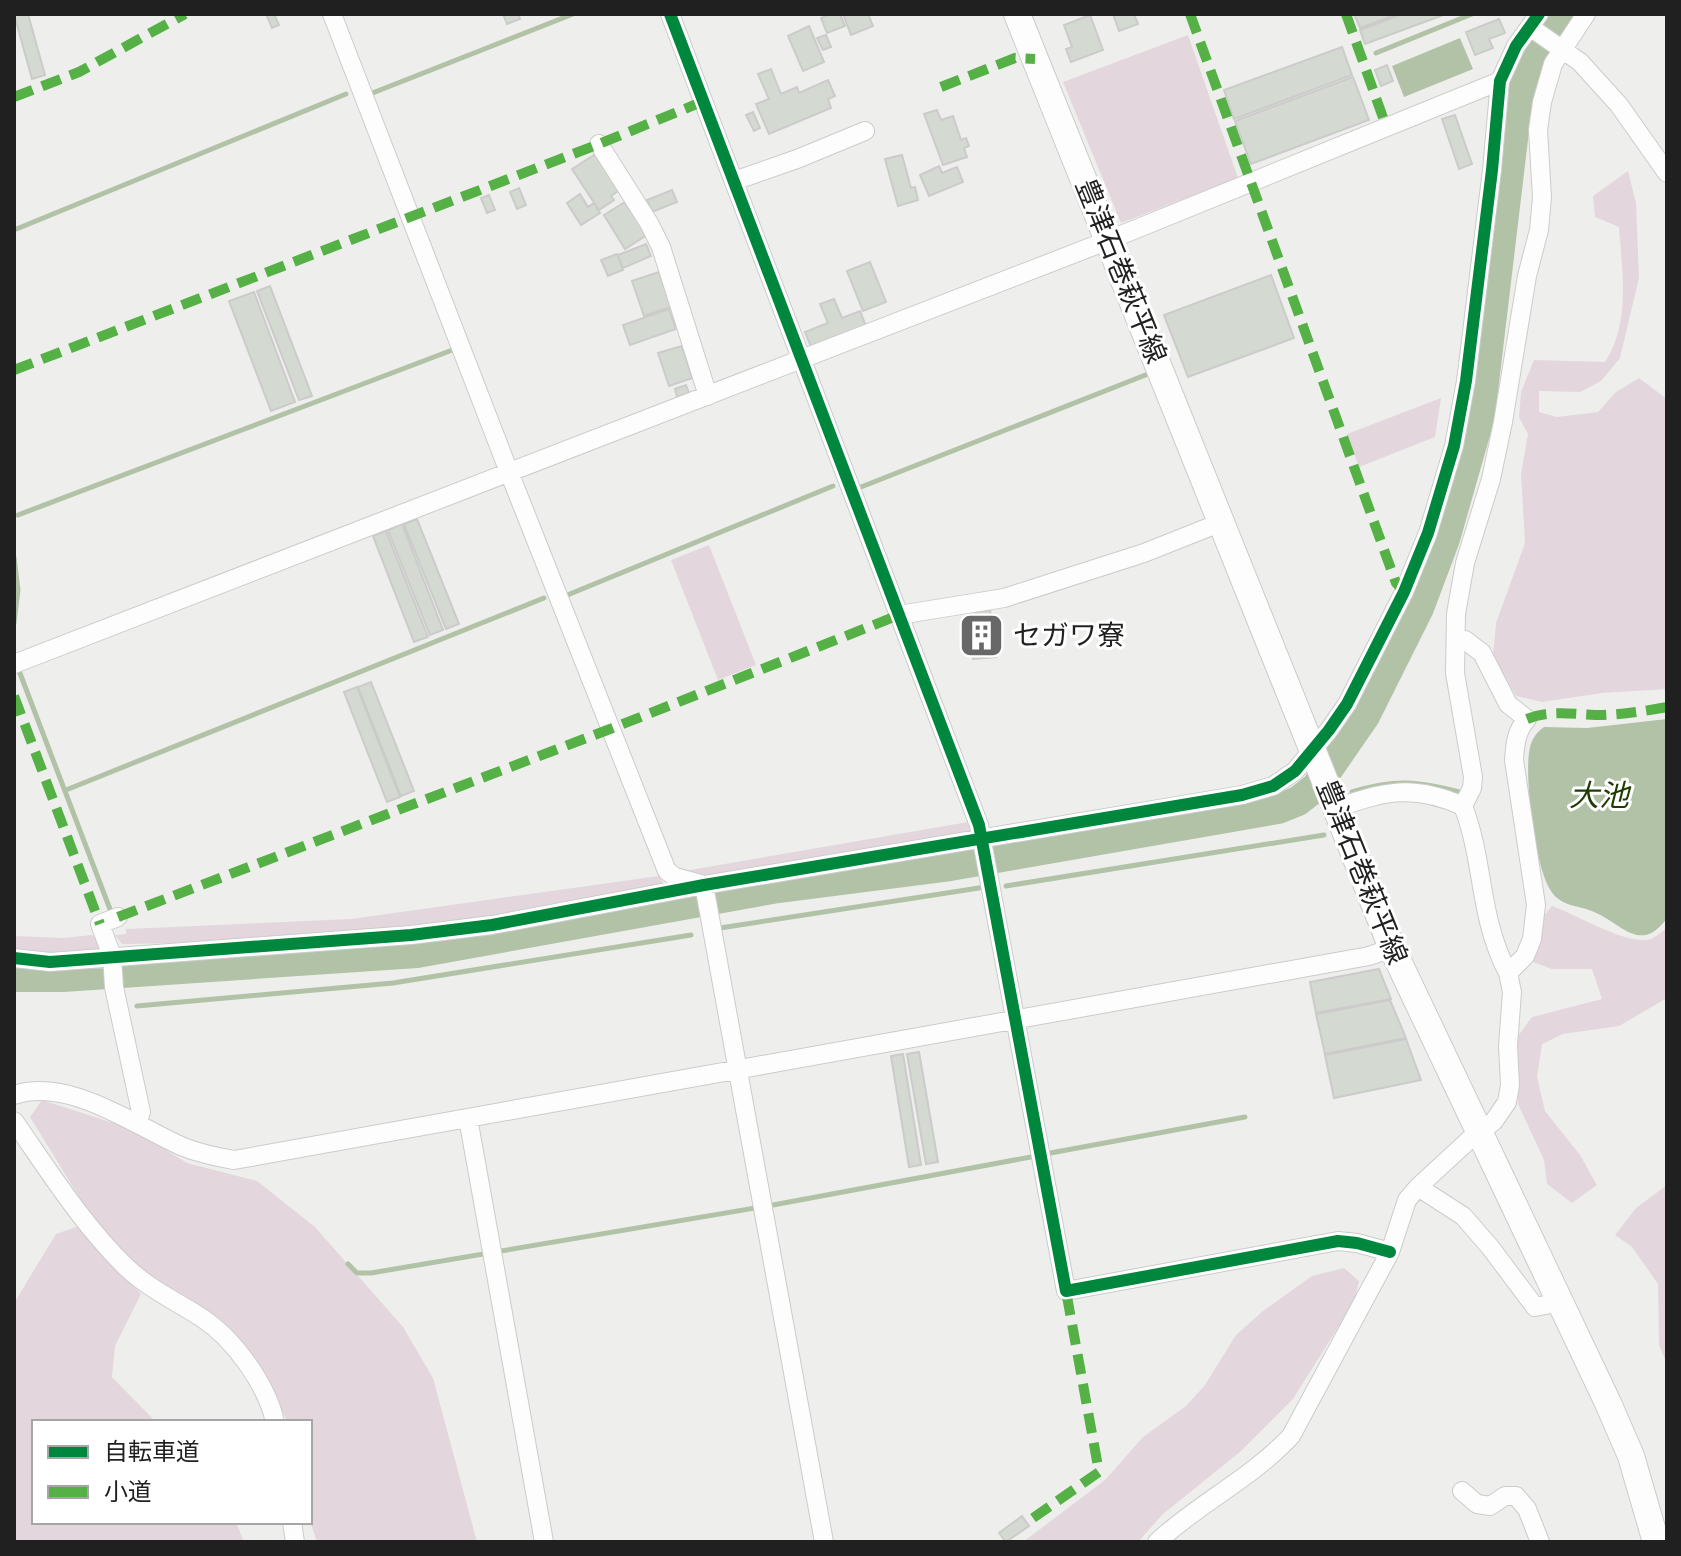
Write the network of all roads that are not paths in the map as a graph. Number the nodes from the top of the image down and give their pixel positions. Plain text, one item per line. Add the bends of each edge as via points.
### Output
1 (332, 14) edge
2 (670, 14) edge
3 (1017, 14) edge
4 (1586, 14) edge
5 (1537, 25) edge
6 (1560, 46) junction
7 (1500, 81) junction
8 (865, 131) dead end
9 (599, 144) dead end
10 (1667, 173) edge
11 (734, 181) junction
12 (1109, 240) junction
13 (801, 360) junction
14 (708, 396) junction
15 (509, 472) junction
16 (1222, 522) junction
17 (899, 615) junction
18 (1456, 641) junction
19 (19, 662) edge
20 (1315, 755) junction
21 (1335, 806) junction
22 (1463, 806) junction
23 (982, 840) junction
24 (705, 888) junction
25 (112, 919) dead end
26 (1392, 948) junction
27 (14, 958) edge
28 (112, 959) junction
29 (1508, 973) junction
30 (1017, 1019) junction
31 (739, 1070) junction
32 (14, 1095) edge
33 (468, 1118) junction
34 (14, 1121) edge
35 (137, 1122) junction
36 (1480, 1133) junction
37 (1418, 1187) junction
38 (1390, 1252) junction
39 (1561, 1302) junction
40 (274, 1420) edge
41 (1462, 1491) dead end
42 (544, 1542) edge
43 (824, 1542) edge
44 (1157, 1542) edge
45 (1540, 1542) edge
46 (1656, 1542) edge

1 - 15 street
2 - 11 street
3 - 12 main road, 豊津石巻萩平線
4 - 6 street
5 - 6 street
5 - 7 street via 1516,46
6 - 10 street via 1619,105
6 - 18 street via 1538,130 1539,230 1497,450 1465,563
7 - 12 street
7 - 20 street via 1454,446 1404,592
8 - 11 street
9 - 14 street via 661,247
11 - 13 street
12 - 13 street
12 - 16 main road, 豊津石巻萩平線
13 - 14 street
13 - 17 street
14 - 15 street
15 - 19 street
15 - 24 street via 667,871
16 - 17 street via 1004,598
16 - 20 main road, 豊津石巻萩平線
17 - 23 street
18 - 22 street via 1458,695 1473,777
18 - 29 street via 1465,640 1482,653 1508,704 1527,719 1520,726 1514,760 1536,905 1525,956
20 - 21 main road, 豊津石巻萩平線
20 - 23 street via 1273,786 1242,795
21 - 22 street via 1416,791
21 - 26 main road, 豊津石巻萩平線
22 - 29 street via 1486,920
23 - 24 street
23 - 30 street
24 - 28 street via 492,925
24 - 31 street
25 - 28 street via 100,924
26 - 30 street
26 - 36 main road, 豊津石巻萩平線
27 - 28 street
28 - 35 street via 141,1112
29 - 36 street via 1510,1085 1501,1112
30 - 31 street
30 - 38 street via 1066,1291 1338,1241
31 - 33 street
31 - 43 street
32 - 35 street via 50,1092 110,1108
33 - 35 street via 234,1160 183,1147
33 - 42 street
34 - 40 street via 91,1229 127,1268 230,1341 253,1372
36 - 37 street
36 - 39 main road, 豊津石巻萩平線
37 - 38 street via 1407,1200
37 - 39 street via 1463,1216 1535,1307
38 - 44 street via 1291,1436 1271,1457
39 - 46 main road, 豊津石巻萩平線 via 1631,1456
41 - 45 street via 1477,1504 1490,1506 1516,1496

